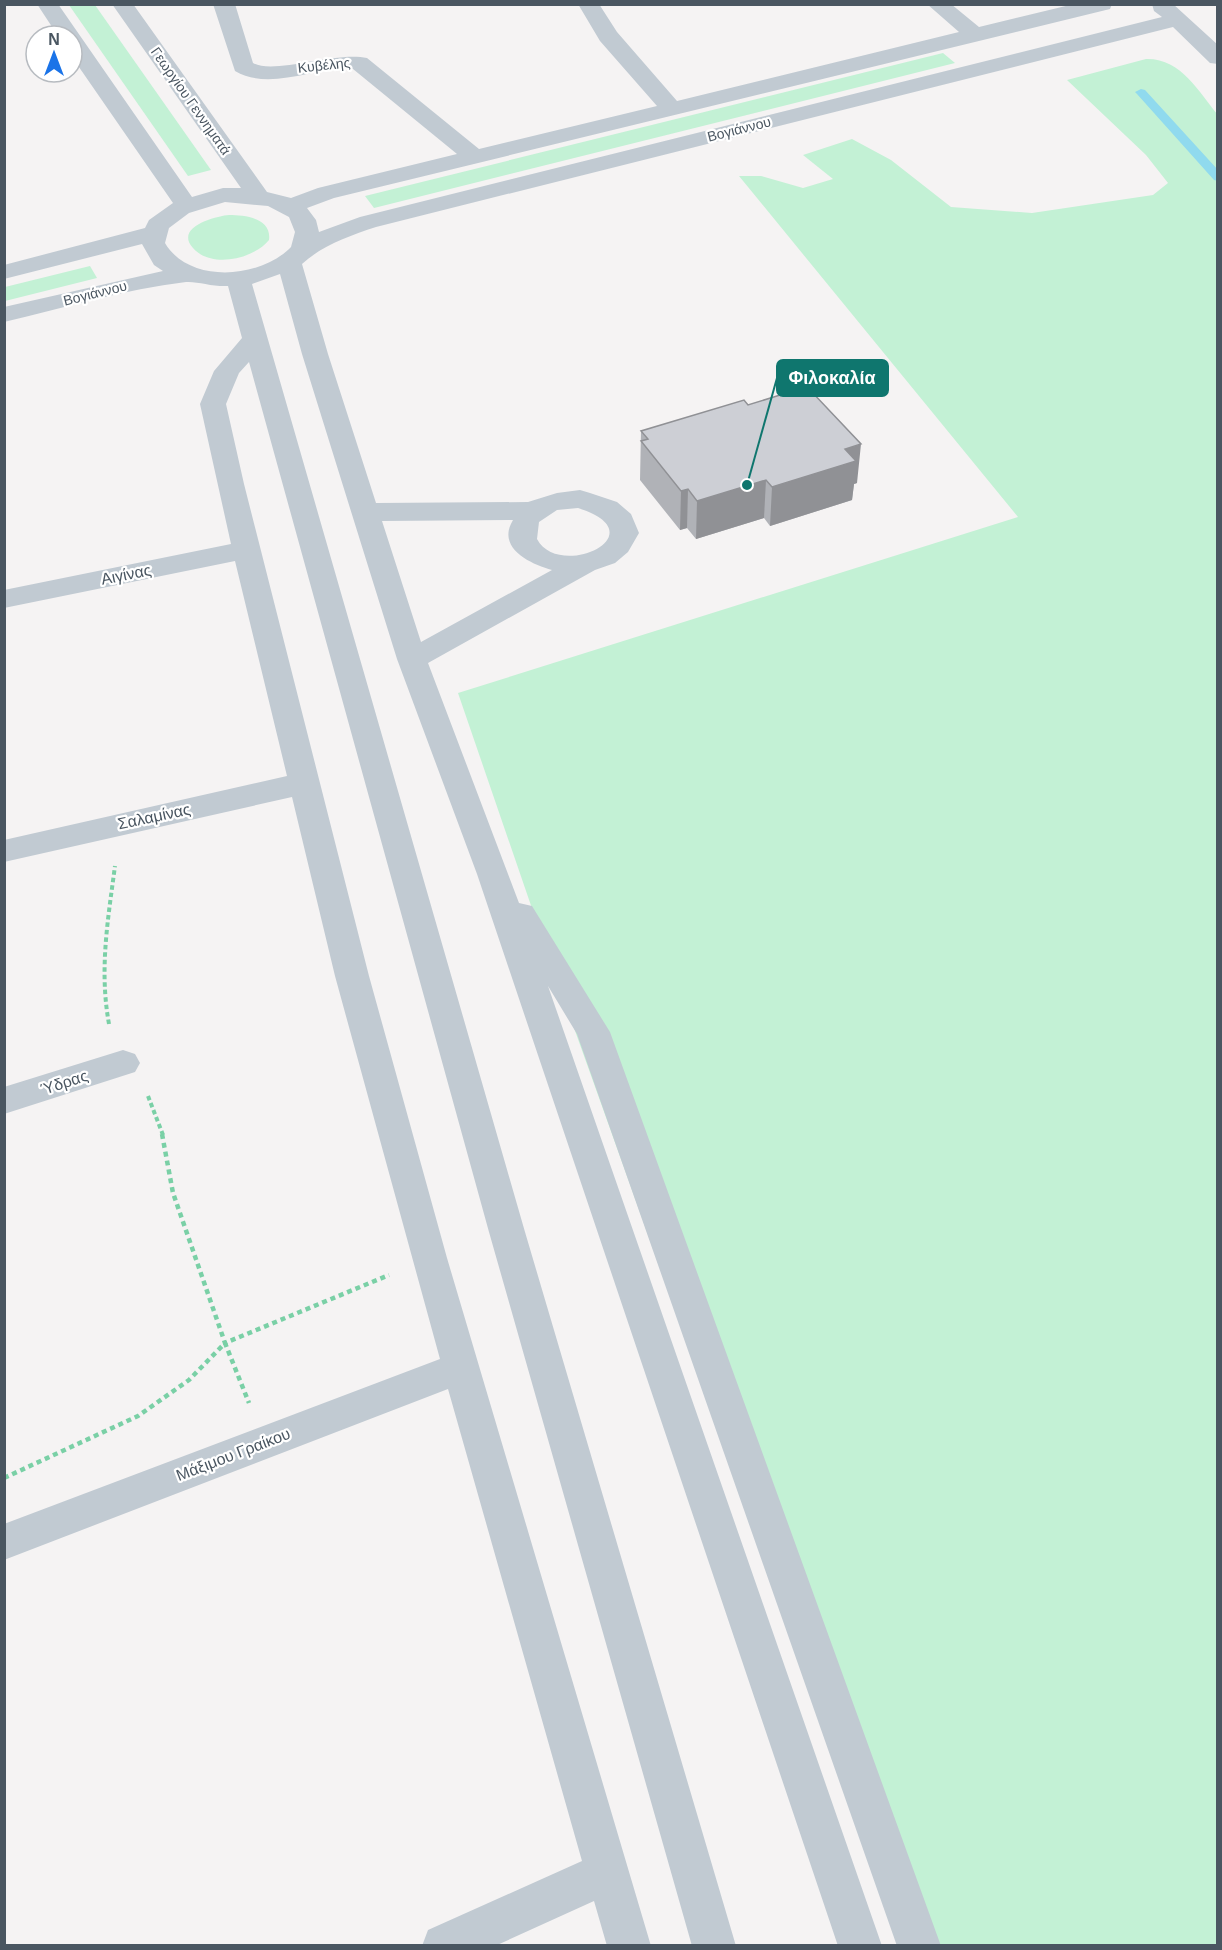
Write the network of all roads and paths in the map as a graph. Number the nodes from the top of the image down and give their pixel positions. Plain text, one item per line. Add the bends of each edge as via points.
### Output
1 (47, 4) edge
2 (122, 4) edge
3 (224, 4) edge
4 (588, 4) edge
5 (937, 4) edge
6 (1102, 4) edge
7 (1160, 4) edge
8 (1178, 19) junction
9 (61, 24) edge
10 (974, 34) junction
11 (84, 58) edge
12 (1218, 58) edge
13 (671, 108) junction
14 (475, 157) junction
15 (259, 197) junction
16 (186, 205) junction
17 (289, 207) junction
18 (154, 233) junction
19 (296, 256) junction
20 (4, 272) edge
21 (185, 275) junction
22 (238, 279) junction
23 (4, 315) edge
24 (255, 339) junction
25 (532, 511) junction
26 (366, 512) junction
27 (246, 550) junction
28 (585, 564) junction
29 (4, 598) edge
30 (412, 659) junction
31 (304, 783) junction
32 (121, 823) junction
33 (4, 851) edge
34 (486, 856) junction
35 (123, 1063) junction
36 (4, 1101) edge
37 (429, 1258) junction
38 (225, 1342) junction
39 (462, 1367) junction
40 (266, 1442) junction
41 (4, 1478) edge
42 (4, 1542) edge
43 (609, 1871) junction
44 (444, 1946) edge
45 (629, 1946) edge
46 (714, 1946) edge
47 (860, 1946) edge
48 (919, 1946) edge

1 - 9 street
2 - 15 street, Γεωργίου Γεννηματά
3 - 14 street, Κυβέλης via 247,70 261,73 337,62 359,63
4 - 13 street via 609,36
5 - 10 street
6 - 10 street
7 - 8 street
8 - 12 street
8 - 19 street, Βογιάννου via 368,222 336,233
10 - 13 street
11 - 16 street
13 - 14 street
14 - 17 street via 326,193
15 - 16 street via 223,195
15 - 17 street
16 - 18 street via 170,214
17 - 19 street via 301,215 307,226 307,238
18 - 20 street
18 - 21 street, Βογιάννου via 157,257
19 - 22 street, Βογιάννου via 269,272
19 - 26 street via 315,354
21 - 22 street, Βογιάννου
21 - 23 street, Βογιάννου via 143,281
22 - 24 street
24 - 27 street via 227,371 213,404
24 - 46 street
25 - 26 street
25 - 28 street via 520,530 527,549 549,562
25 - 28 street via 546,504 580,499 597,502 621,518 626,530 623,541 602,560
26 - 30 street
27 - 29 street, Αιγίνας
27 - 31 street
28 - 30 street
30 - 34 street
31 - 32 street, Σαλαμίνας
31 - 37 street
32 - 33 street, Σαλαμίνας
32 - 35 path via 101,969 109,1023
34 - 47 street
34 - 48 street via 592,1032
35 - 36 street, Ύδρας
35 - 38 path via 147,1092 164,1138 173,1193
37 - 38 path
37 - 39 street
38 - 40 path
38 - 41 path via 189,1380 138,1416
39 - 40 street, Μάξιμου Γραίκου
39 - 43 street
40 - 42 street, Μάξιμου Γραίκου
43 - 44 street
43 - 45 street

